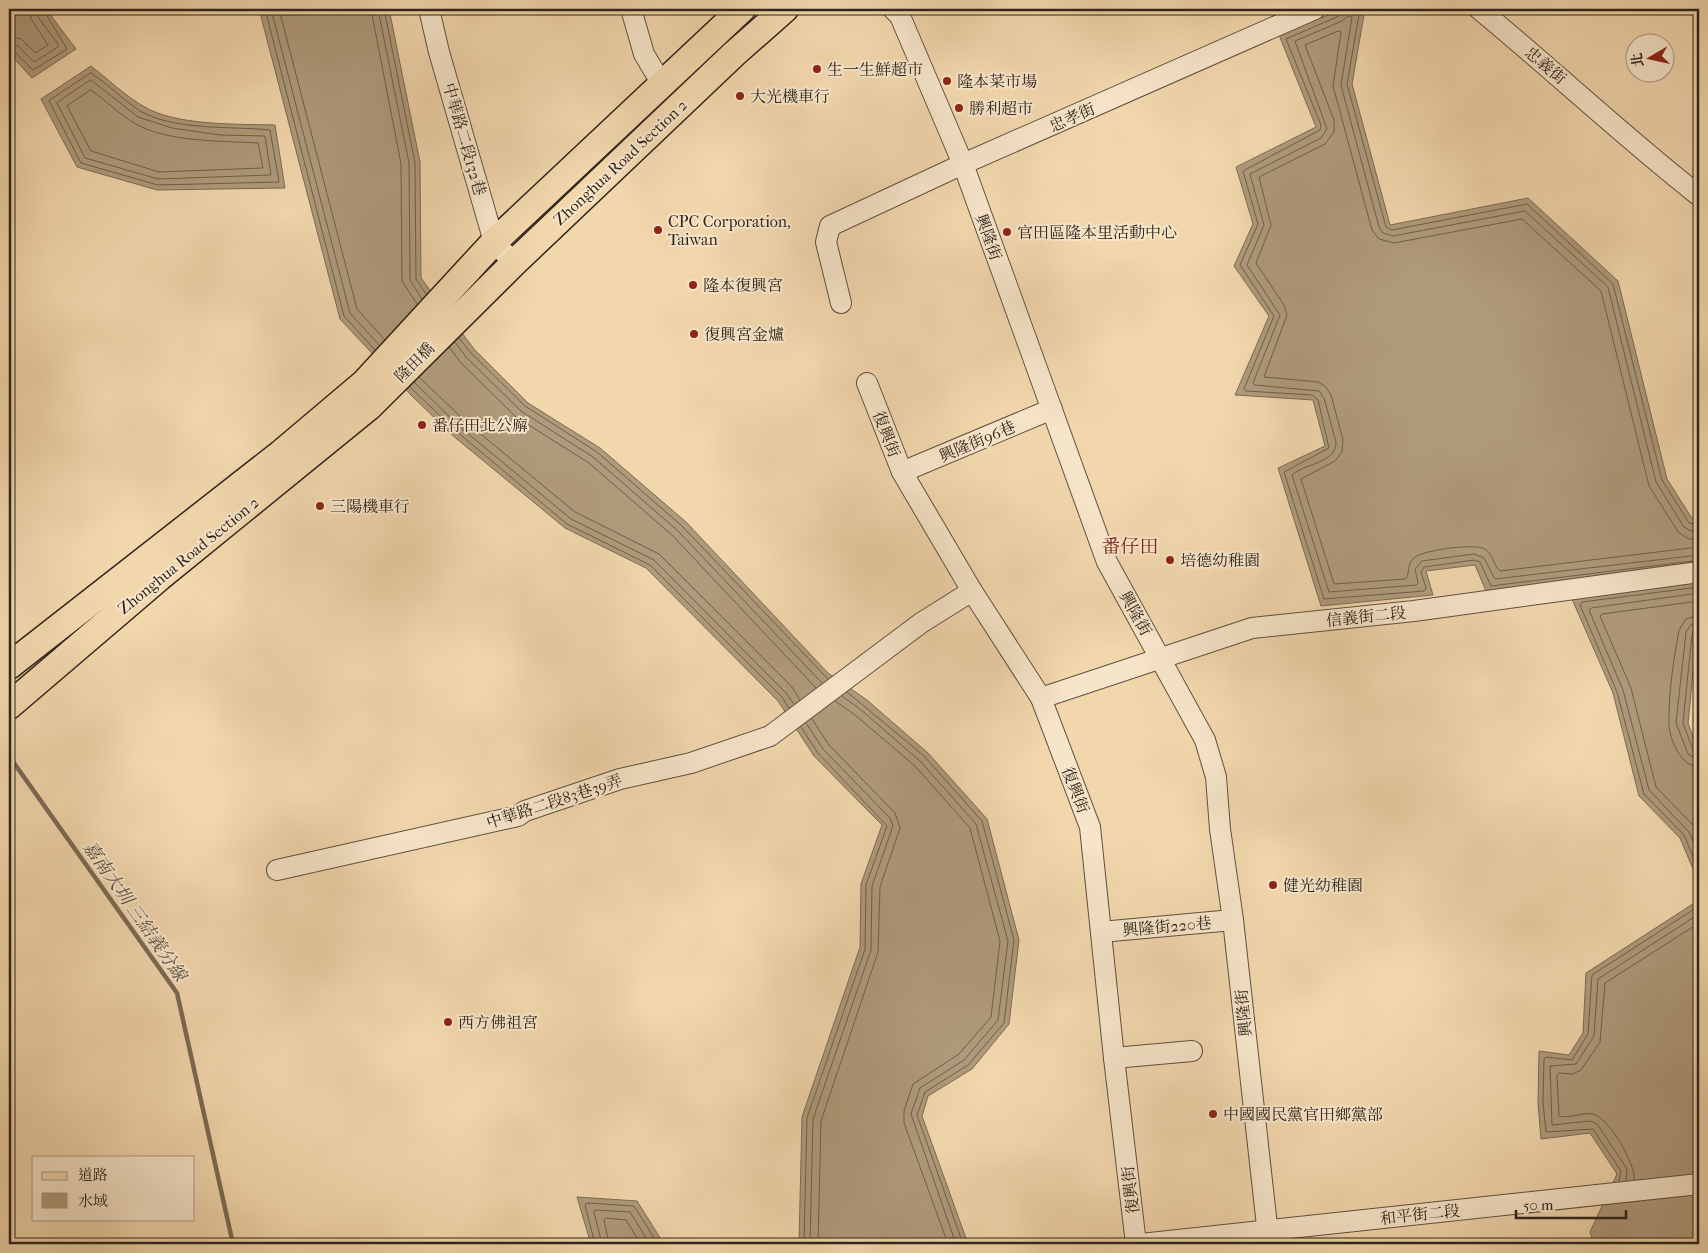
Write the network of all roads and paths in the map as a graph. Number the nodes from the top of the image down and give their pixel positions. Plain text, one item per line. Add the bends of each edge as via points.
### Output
1 (429, 9) edge
2 (630, 9) edge
3 (742, 9) edge
4 (785, 9) edge
5 (893, 9) edge
6 (1315, 9) edge
7 (1479, 9) edge
8 (663, 86) junction
9 (963, 164) junction
10 (1699, 197) edge
11 (494, 242) junction
12 (514, 263) junction
13 (841, 303) dead end
14 (449, 309) junction
15 (867, 383) dead end
16 (367, 395) junction
17 (1052, 409) junction
18 (902, 472) junction
19 (1699, 572) edge
20 (972, 591) junction
21 (1161, 657) junction
22 (9, 666) edge
23 (1041, 698) junction
24 (9, 706) edge
25 (277, 870) dead end
26 (1233, 920) junction
27 (1102, 932) junction
28 (1192, 1051) dead end
29 (1114, 1058) junction
30 (1699, 1184) edge
31 (1268, 1237) edge
32 (1136, 1244) edge
33 (1141, 1244) edge

1 - 11 street, 中華路二段132巷
2 - 8 street via 644,54
3 - 8 main road, Zhonghua Road Section 2
4 - 12 main road, Zhonghua Road Section 2
5 - 9 street, 興隆街 via 900,16
6 - 9 street, 忠孝街
7 - 10 street, 忠義街
8 - 11 main road, Zhonghua Road Section 2
9 - 13 street, 忠孝街 via 830,226 826,242
9 - 17 street, 興隆街
11 - 12 street, 中華路二段132巷
11 - 14 main road, Zhonghua Road Section 2
12 - 14 main road, Zhonghua Road Section 2
14 - 16 main road, 隆田橋
15 - 18 street, 復興街
16 - 22 main road, Zhonghua Road Section 2 via 280,454
16 - 24 main road, Zhonghua Road Section 2
17 - 18 street, 興隆街96巷
17 - 21 street, 興隆街 via 1107,562
18 - 20 street, 復興街
19 - 21 street, 信義街二段 via 1414,611 1252,628
20 - 23 street, 復興街
20 - 25 street, 中華路二段83巷39弄 via 921,623 770,736 691,763 620,779 518,816
21 - 23 street, 信義街二段
21 - 26 street, 興隆街 via 1204,740 1216,777
23 - 27 street, 復興街 via 1090,827
26 - 27 street, 興隆街220巷
26 - 31 street, 興隆街
27 - 29 street, 復興街
28 - 29 street
29 - 32 street, 復興街
30 - 31 street, 和平街二段 via 1436,1212
31 - 33 street, 和平街二段

